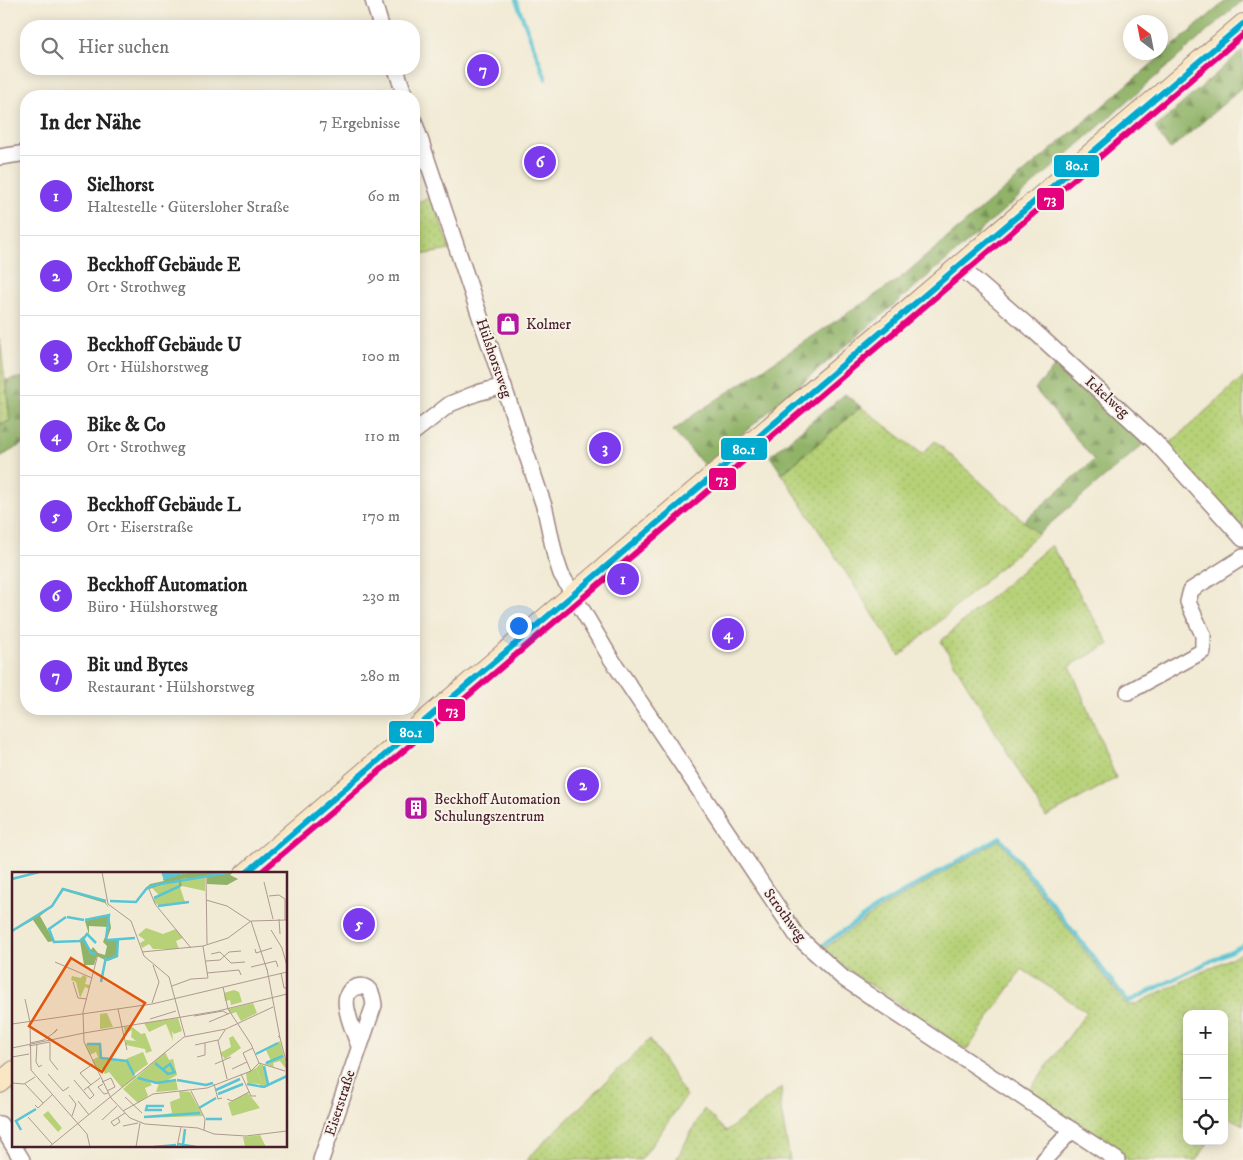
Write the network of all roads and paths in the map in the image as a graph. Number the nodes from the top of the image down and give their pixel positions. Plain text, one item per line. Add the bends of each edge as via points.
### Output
1 (372, 0) edge
2 (380, 20) edge
3 (1243, 24) edge
4 (398, 75) edge
5 (403, 90) edge
6 (420, 139) edge
7 (20, 154) edge
8 (0, 157) edge
9 (960, 267) junction
10 (504, 386) junction
11 (420, 427) edge
12 (1243, 539) edge
13 (1243, 556) edge
14 (573, 594) junction
15 (1128, 692) dead end
16 (247, 872) edge
17 (359, 1046) dead end
18 (12, 1073) edge
19 (0, 1083) edge
20 (0, 1124) edge
21 (1072, 1130) junction
22 (12, 1144) edge
23 (15, 1148) edge
24 (22, 1160) edge
25 (321, 1160) edge
26 (1044, 1160) edge
27 (1117, 1160) edge

1 - 2 street
3 - 9 main road
4 - 5 street
6 - 10 street, Hülshorstweg
7 - 8 street
9 - 12 street, Ickelweg via 1156,442
9 - 14 main road
10 - 11 street via 450,404
10 - 14 street, Hülshorstweg via 545,509 555,556
13 - 15 street via 1191,590 1188,602 1203,635 1203,651
14 - 16 main road
14 - 21 street, Strothweg via 610,658 797,936 843,978
17 - 25 street, Eiserstraße
18 - 19 main road
20 - 22 street
21 - 26 street
21 - 27 street, Strothweg
23 - 24 street

